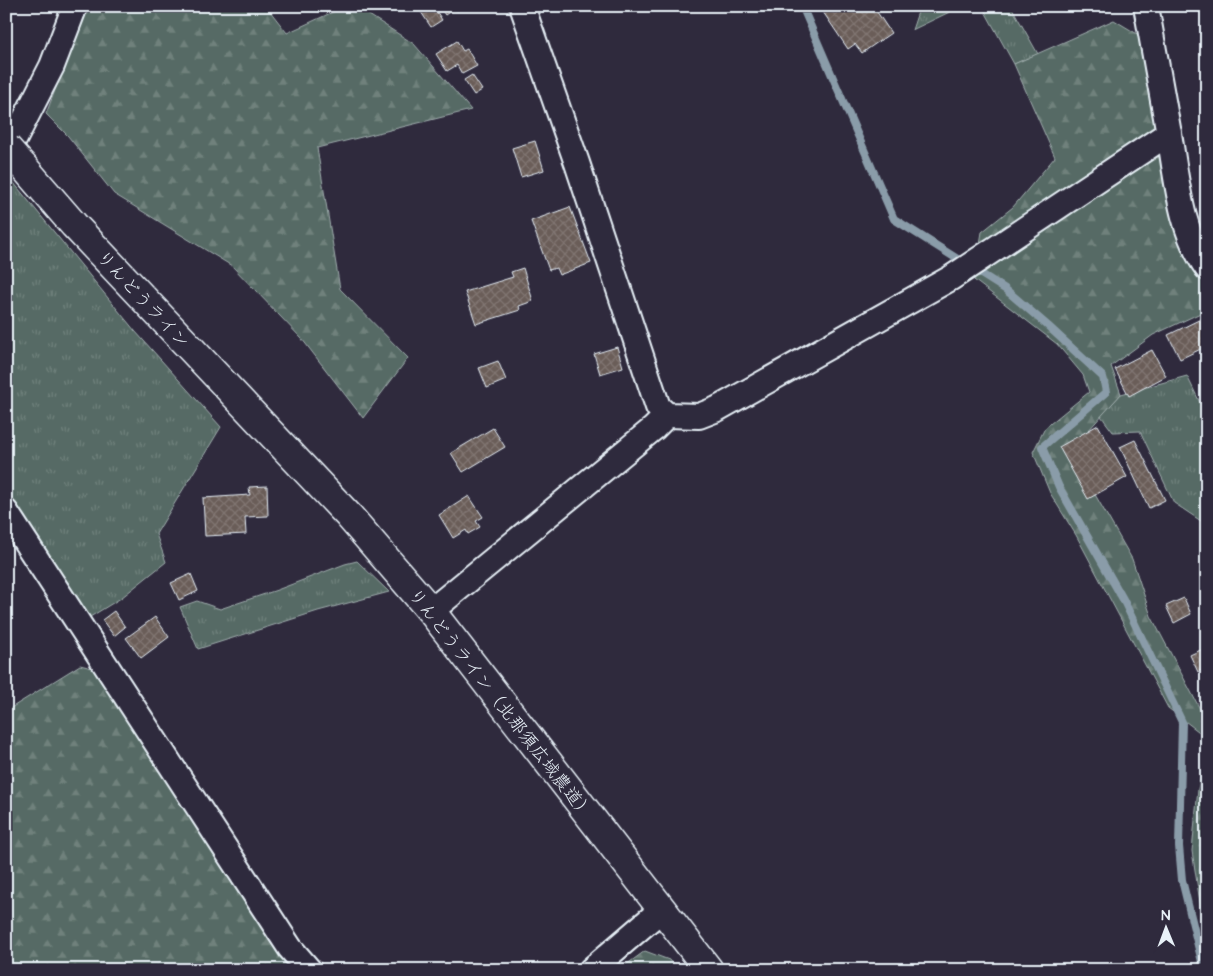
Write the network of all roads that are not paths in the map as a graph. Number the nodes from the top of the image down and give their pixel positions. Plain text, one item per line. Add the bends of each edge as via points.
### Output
1 (75, 6) edge
2 (522, 6) edge
3 (1146, 6) edge
4 (1169, 133) junction
5 (11, 156) edge
6 (1207, 268) edge
7 (667, 415) junction
8 (283, 447) joint
9 (6, 512) edge
10 (431, 611) junction
11 (661, 910) junction
12 (309, 970) edge
13 (591, 970) edge
14 (708, 970) edge

1 - 5 street
2 - 7 street via 658,408
3 - 4 street
4 - 6 street via 1188,230 1196,254
4 - 7 street via 934,288 718,409 700,416
5 - 8 street, りんどうライン
7 - 10 street
8 - 10 street, りんどうライン（北那須広域農道） via 349,516
9 - 12 street via 290,948
10 - 11 street, りんどうライン（北那須広域農道）
11 - 13 street
11 - 14 street, りんどうライン（北那須広域農道）

